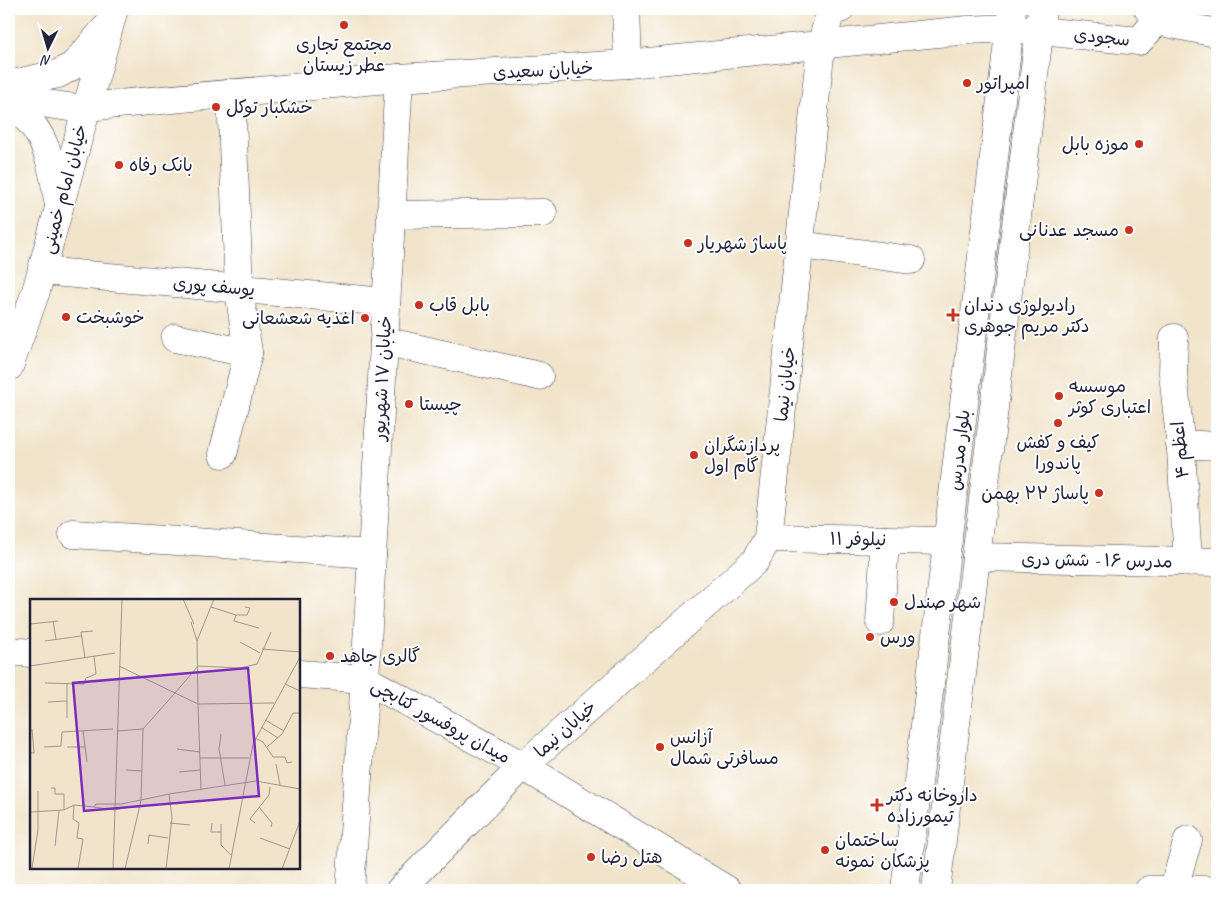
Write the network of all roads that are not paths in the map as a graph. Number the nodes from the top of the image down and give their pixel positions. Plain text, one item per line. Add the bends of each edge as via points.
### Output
1 (626, 9) edge
2 (834, 9) edge
3 (1153, 15) edge
4 (112, 17) edge
5 (1011, 18) edge
6 (1041, 20) edge
7 (968, 30) junction
8 (1217, 33) edge
9 (1084, 34) junction
10 (821, 46) junction
11 (628, 64) junction
12 (1005, 72) junction
13 (1035, 72) junction
14 (399, 78) junction
15 (231, 94) junction
16 (16, 96) edge
17 (81, 107) junction
18 (59, 207) junction
19 (542, 213) dead end
20 (391, 215) junction
21 (800, 245) junction
22 (911, 260) dead end
23 (42, 271) junction
24 (239, 289) junction
25 (386, 302) junction
26 (175, 338) dead end
27 (1174, 338) dead end
28 (384, 341) junction
29 (248, 353) junction
30 (9, 367) edge
31 (539, 376) dead end
32 (1180, 444) junction
33 (1217, 446) edge
34 (223, 454) dead end
35 (73, 534) dead end
36 (768, 538) junction
37 (885, 540) junction
38 (948, 541) junction
39 (372, 554) junction
40 (976, 558) junction
41 (1188, 562) junction
42 (1217, 562) edge
43 (880, 622) dead end
44 (9, 652) edge
45 (30, 653) edge
46 (300, 674) edge
47 (365, 679) junction
48 (523, 766) junction
49 (1188, 840) dead end
50 (350, 890) edge
51 (400, 890) edge
52 (727, 890) edge
53 (905, 890) edge
54 (936, 890) edge
55 (1161, 890) edge
56 (1207, 890) edge

1 - 11 main road
2 - 10 main road, خیابان نیما
3 - 8 main road, سجودی
3 - 9 main road, سجودی via 1139,41
4 - 16 main road via 74,65
4 - 17 main road, خیابان امام خمینی
5 - 6 main road, سجودی
5 - 7 main road, خیابان سعیدی
5 - 12 main road, بلوار مدرس
6 - 9 main road, سجودی
6 - 13 main road, بلوار مدرس
7 - 10 main road, خیابان سعیدی
7 - 12 main road via 984,39
9 - 13 main road via 1048,54
10 - 11 main road, خیابان سعیدی
10 - 21 main road, خیابان نیما
11 - 14 main road, خیابان سعیدی
12 - 38 main road, بلوار مدرس
13 - 40 main road, بلوار مدرس
14 - 15 main road, خیابان سعیدی
14 - 20 main road, خیابان ۱۷ شهریور
15 - 17 main road, خیابان سعیدی
15 - 24 main road
16 - 17 main road, خیابان سعیدی
16 - 18 main road via 41,138 51,166
17 - 18 main road, خیابان امام خمینی
18 - 23 main road, خیابان امام خمینی
19 - 20 main road
20 - 25 main road, خیابان ۱۷ شهریور
21 - 22 main road
21 - 36 main road, خیابان نیما
23 - 24 main road, یوسف پوری
23 - 30 main road, خیابان امام خمینی
24 - 25 main road, یوسف پوری
24 - 29 main road
25 - 28 main road, خیابان ۱۷ شهریور
26 - 29 main road
27 - 32 main road, اعظم ۴ via 1173,373
28 - 31 main road
28 - 39 main road, خیابان ۱۷ شهریور
29 - 34 main road
32 - 33 main road
32 - 41 main road, اعظم ۴
35 - 39 main road
36 - 37 main road, نیلوفر ۱۱
36 - 48 main road, خیابان نیما via 755,561
37 - 38 main road, نیلوفر ۱۱
37 - 43 main road
38 - 53 main road, بلوار مدرس
39 - 47 main road, خیابان ۱۷ شهریور
40 - 41 main road, مدرس ۱۶ - شش دری
40 - 54 main road, بلوار مدرس
41 - 42 main road, مدرس ۱۶ - شش دری
44 - 45 main road
46 - 47 main road
47 - 48 main road, میدان پروفسور کتابچی
47 - 50 main road, میدان پروفسور کتابچی
48 - 51 main road, میدان پروفسور کتابچی
48 - 52 main road
49 - 55 main road
55 - 56 main road

